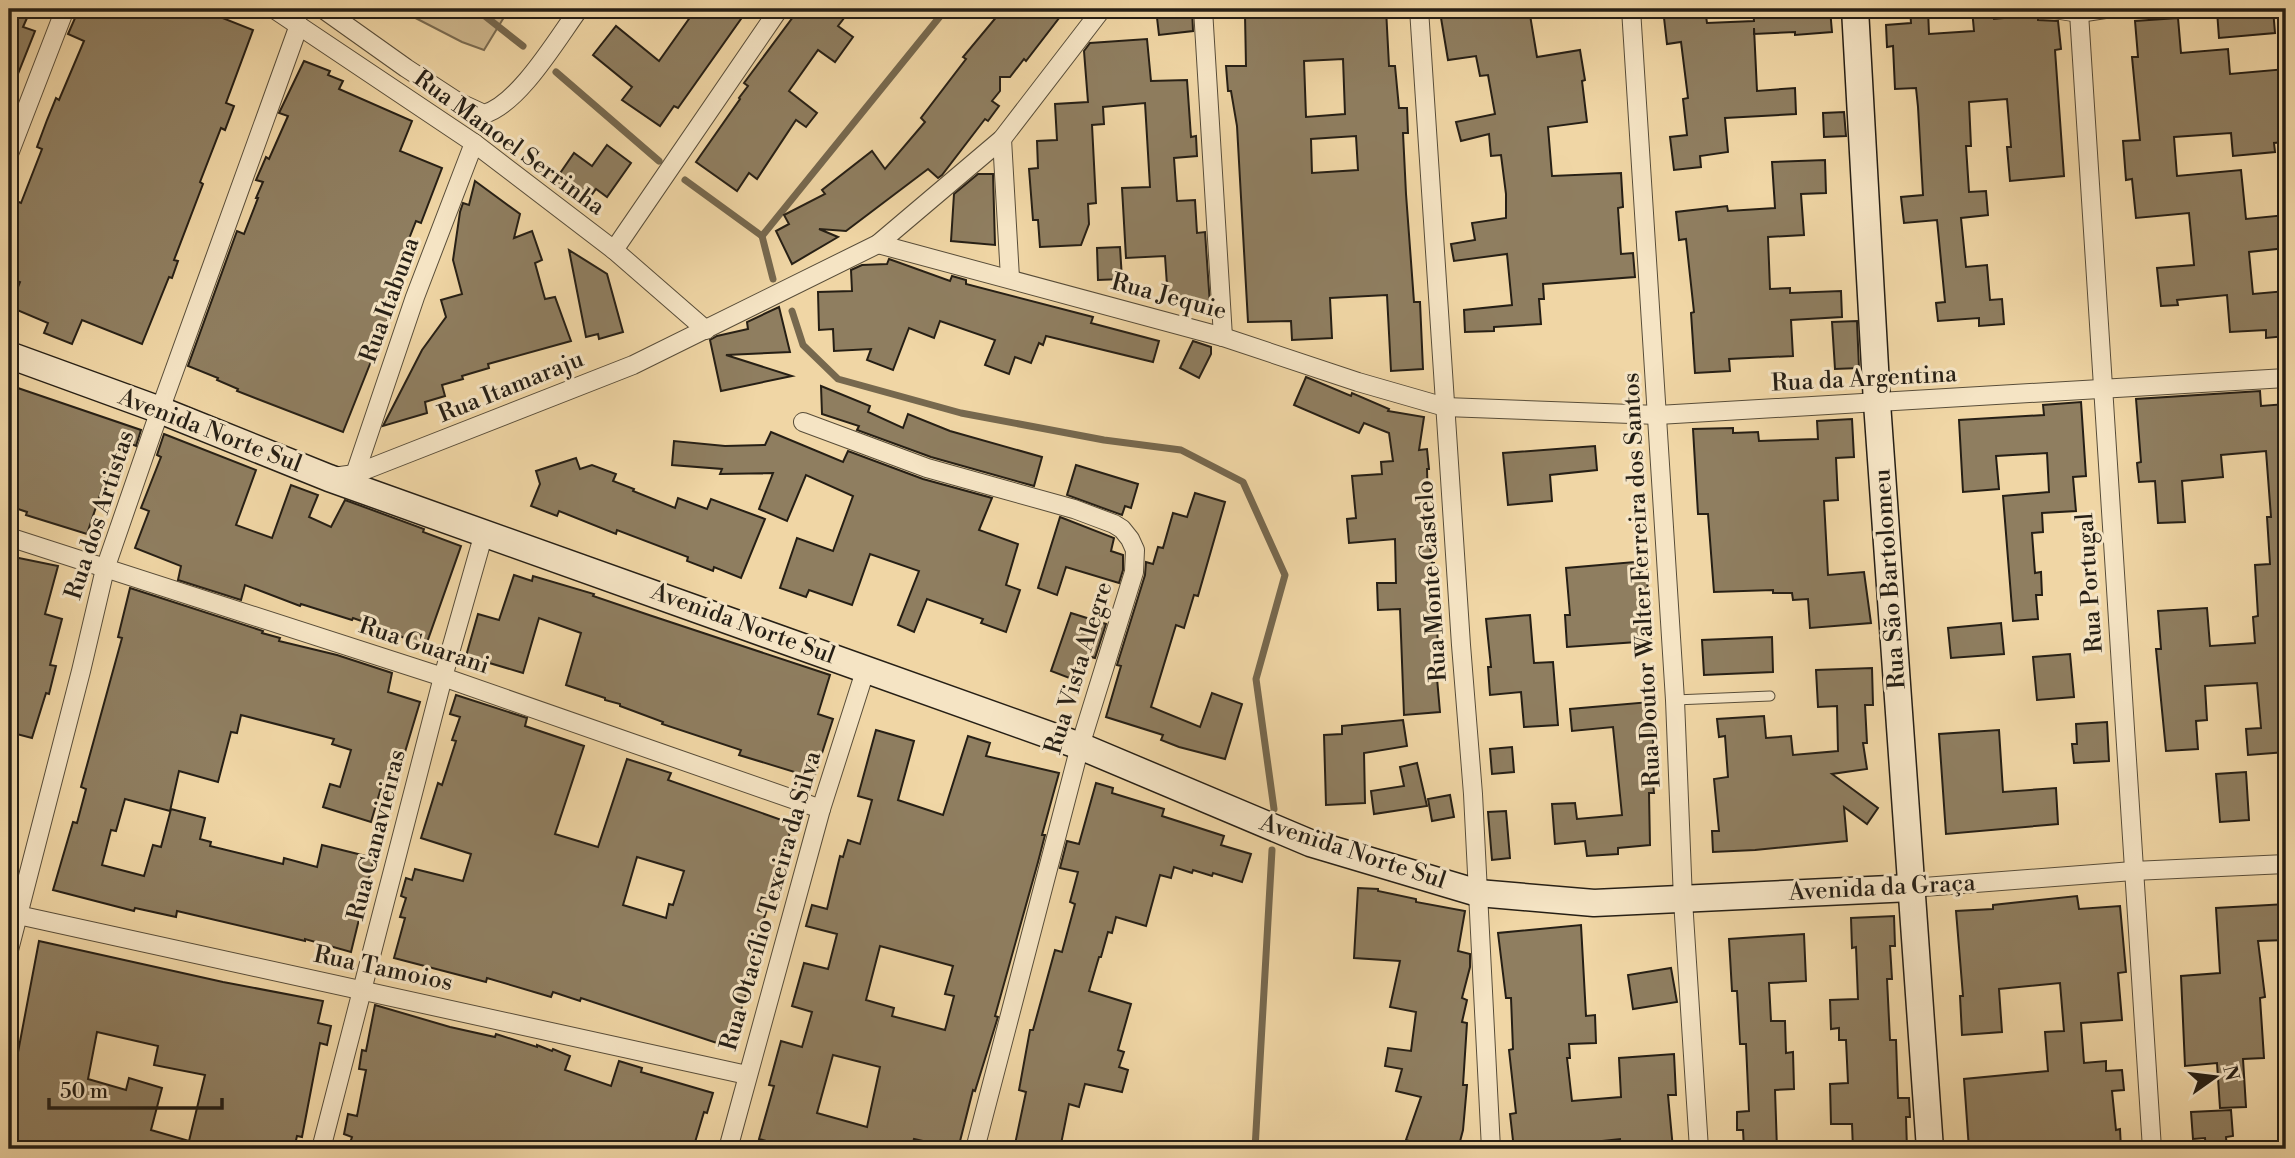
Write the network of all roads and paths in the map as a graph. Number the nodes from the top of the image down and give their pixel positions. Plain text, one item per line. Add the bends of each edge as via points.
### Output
1 (65, 9) edge
2 (274, 9) edge
3 (323, 9) edge
4 (579, 9) edge
5 (779, 9) edge
6 (1102, 9) edge
7 (1203, 9) edge
8 (1419, 9) edge
9 (1631, 9) edge
10 (1855, 9) edge
11 (2054, 9) edge
12 (2105, 9) edge
13 (2079, 13) junction
14 (299, 25) junction
15 (1002, 139) junction
16 (474, 143) junction
17 (9, 154) edge
18 (878, 244) junction
19 (614, 250) junction
20 (1010, 278) junction
21 (706, 330) junction
22 (1223, 337) junction
23 (9, 355) edge
24 (2286, 379) edge
25 (2102, 390) junction
26 (1877, 403) junction
27 (1445, 407) junction
28 (160, 410) junction
29 (1658, 415) junction
30 (803, 422) dead end
31 (355, 474) junction
32 (329, 478) junction
33 (484, 533) junction
34 (9, 537) edge
35 (105, 569) junction
36 (866, 668) junction
37 (443, 677) junction
38 (1770, 696) dead end
39 (1675, 700) junction
40 (1080, 746) junction
41 (821, 809) junction
42 (2286, 864) edge
43 (2133, 871) junction
44 (1911, 888) junction
45 (1478, 893) junction
46 (1683, 900) junction
47 (14, 914) edge
48 (9, 950) edge
49 (363, 990) junction
50 (747, 1075) junction
51 (321, 1149) edge
52 (728, 1149) edge
53 (975, 1149) edge
54 (1491, 1149) edge
55 (1699, 1149) edge
56 (1930, 1149) edge
57 (2152, 1149) edge

1 - 17 street
2 - 14 street, Rua Manoel Serrinha
3 - 4 street via 458,102 484,114 518,92
5 - 19 street
6 - 15 street, Rua Itamaraju
7 - 22 street
8 - 27 street, Rua Monte Castelo
9 - 29 street, Rua Doutor Walter Ferreira dos Santos
10 - 26 street, Rua São Bartolomeu
11 - 13 street
12 - 13 street
13 - 25 street, Rua Portugal
14 - 16 street, Rua Manoel Serrinha
14 - 28 street, Rua dos Artistas
15 - 18 street, Rua Itamaraju
15 - 20 street
16 - 19 street, Rua Manoel Serrinha
16 - 31 street, Rua Itabuna
18 - 20 street, Rua Jequie
18 - 21 street, Rua Itamaraju
19 - 21 street, Rua Manoel Serrinha
20 - 22 street, Rua Jequie
21 - 31 street, Rua Itamaraju via 633,365
22 - 27 street, Rua Jequie
23 - 28 street, Avenida Norte Sul
24 - 25 street, Rua da Argentina
25 - 26 street, Rua da Argentina
25 - 43 street, Rua Portugal
26 - 29 street, Rua da Argentina
26 - 44 street, Rua São Bartolomeu
27 - 29 street, Rua da Argentina
27 - 45 street, Rua Monte Castelo
28 - 32 street, Avenida Norte Sul
28 - 35 street, Rua dos Artistas
29 - 39 street, Rua Doutor Walter Ferreira dos Santos
30 - 40 street, Rua Vista Alegre via 927,468 1074,509 1122,528 1135,550 1134,572
31 - 32 street, Rua Itamaraju
32 - 33 street, Avenida Norte Sul
33 - 36 street, Avenida Norte Sul
33 - 37 street, Rua Canavieiras
34 - 35 street, Rua Guarani
35 - 37 street, Rua Guarani
35 - 47 street, Rua dos Artistas
36 - 40 street, Avenida Norte Sul
36 - 41 street, Rua Otacílio Texeira da Silva
37 - 41 street, Rua Guarani
37 - 49 street, Rua Canavieiras
38 - 39 lane
39 - 46 street, Rua Doutor Walter Ferreira dos Santos
40 - 45 street, Avenida Norte Sul via 1310,843
40 - 53 street, Rua Vista Alegre
41 - 50 street, Rua Otacílio Texeira da Silva
42 - 43 street, Avenida da Graça
43 - 44 street, Avenida da Graça
43 - 57 street, Rua Portugal
44 - 46 street, Avenida da Graça
44 - 56 street, Rua São Bartolomeu
45 - 46 street, Avenida da Graça via 1594,903
45 - 54 street, Rua Monte Castelo
46 - 55 street, Rua Doutor Walter Ferreira dos Santos
47 - 48 street, Rua dos Artistas
47 - 49 street, Rua Tamoios
49 - 50 street, Rua Tamoios
49 - 51 street, Rua Canavieiras
50 - 52 street, Rua Otacílio Texeira da Silva

